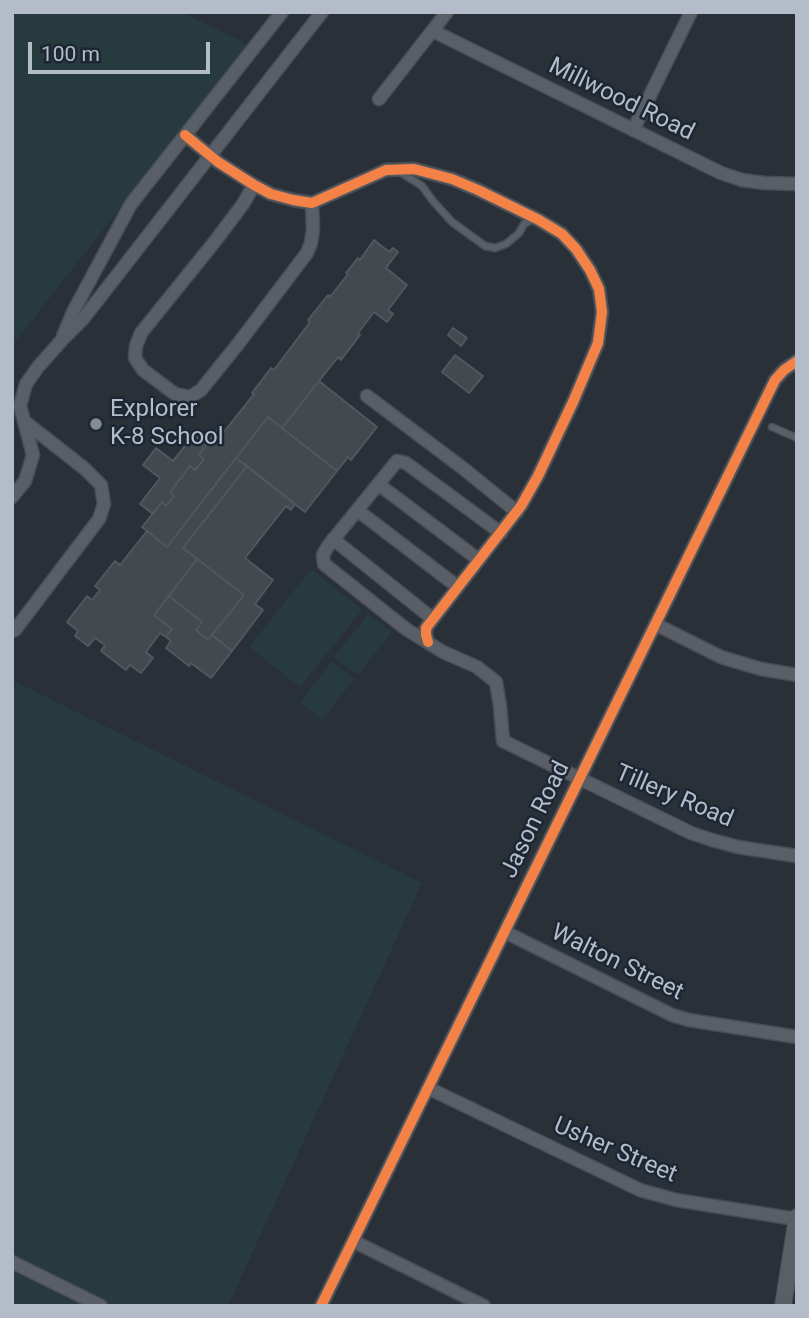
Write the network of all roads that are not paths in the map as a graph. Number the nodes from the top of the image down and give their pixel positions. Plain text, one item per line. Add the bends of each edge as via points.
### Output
1 (282, 12) edge
2 (322, 12) edge
3 (447, 12) edge
4 (691, 12) edge
5 (433, 31) junction
6 (379, 100) dead end
7 (633, 130) junction
8 (185, 135) junction
9 (210, 155) junction
10 (395, 169) junction
11 (797, 184) edge
12 (254, 185) junction
13 (312, 202) junction
14 (539, 220) junction
15 (62, 340) junction
16 (797, 361) edge
17 (367, 396) dead end
18 (24, 421) junction
19 (772, 427) dead end
20 (797, 438) edge
21 (378, 484) junction
22 (12, 497) edge
23 (357, 510) junction
24 (517, 512) junction
25 (501, 533) junction
26 (333, 539) junction
27 (480, 560) junction
28 (458, 587) junction
29 (433, 619) junction
30 (655, 624) junction
31 (12, 631) edge
32 (428, 642) junction
33 (797, 675) edge
34 (580, 779) junction
35 (797, 856) edge
36 (505, 932) junction
37 (797, 1037) edge
38 (428, 1088) junction
39 (797, 1218) edge
40 (353, 1241) junction
41 (12, 1262) edge
42 (101, 1306) edge
43 (321, 1306) edge
44 (484, 1306) edge
45 (783, 1306) edge

1 - 8 street
2 - 9 street
3 - 5 street
4 - 7 street
5 - 6 street
5 - 7 street, Millwood Road
7 - 11 street, Millwood Road via 742,180
8 - 9 street
8 - 15 street via 123,217
9 - 12 street
9 - 15 street via 83,320
10 - 13 street
10 - 14 street via 452,179
10 - 14 lane via 422,186 452,222 485,246 506,244 524,224
12 - 13 street via 271,194
12 - 13 street via 141,333 136,346 135,358 143,370 175,394 190,397 201,390 307,253
14 - 24 street via 576,249 599,289 601,312 598,343
15 - 18 street via 26,384 20,406
16 - 30 street, Jason Road via 775,380
17 - 24 street
18 - 22 street via 33,455 25,481
18 - 31 street via 101,485 104,504 99,519
19 - 20 lane
21 - 23 street
21 - 25 street via 397,461 406,463
21 - 27 street
23 - 26 street
23 - 28 street
24 - 25 street
25 - 27 street
26 - 29 street
26 - 32 street via 323,555 324,564
27 - 28 street
28 - 29 street
29 - 32 street via 426,628
30 - 33 street via 731,660
30 - 34 street, Jason Road
32 - 34 street, Tillery Road via 496,682 503,741
34 - 35 street, Tillery Road via 702,837
34 - 36 street, Jason Road
36 - 37 street, Walton Street via 673,1015
36 - 38 street, Jason Road
38 - 39 street, Usher Street via 640,1190 676,1200
38 - 40 street, Jason Road
39 - 45 street
40 - 43 street, Jason Road
40 - 44 street
41 - 42 street

